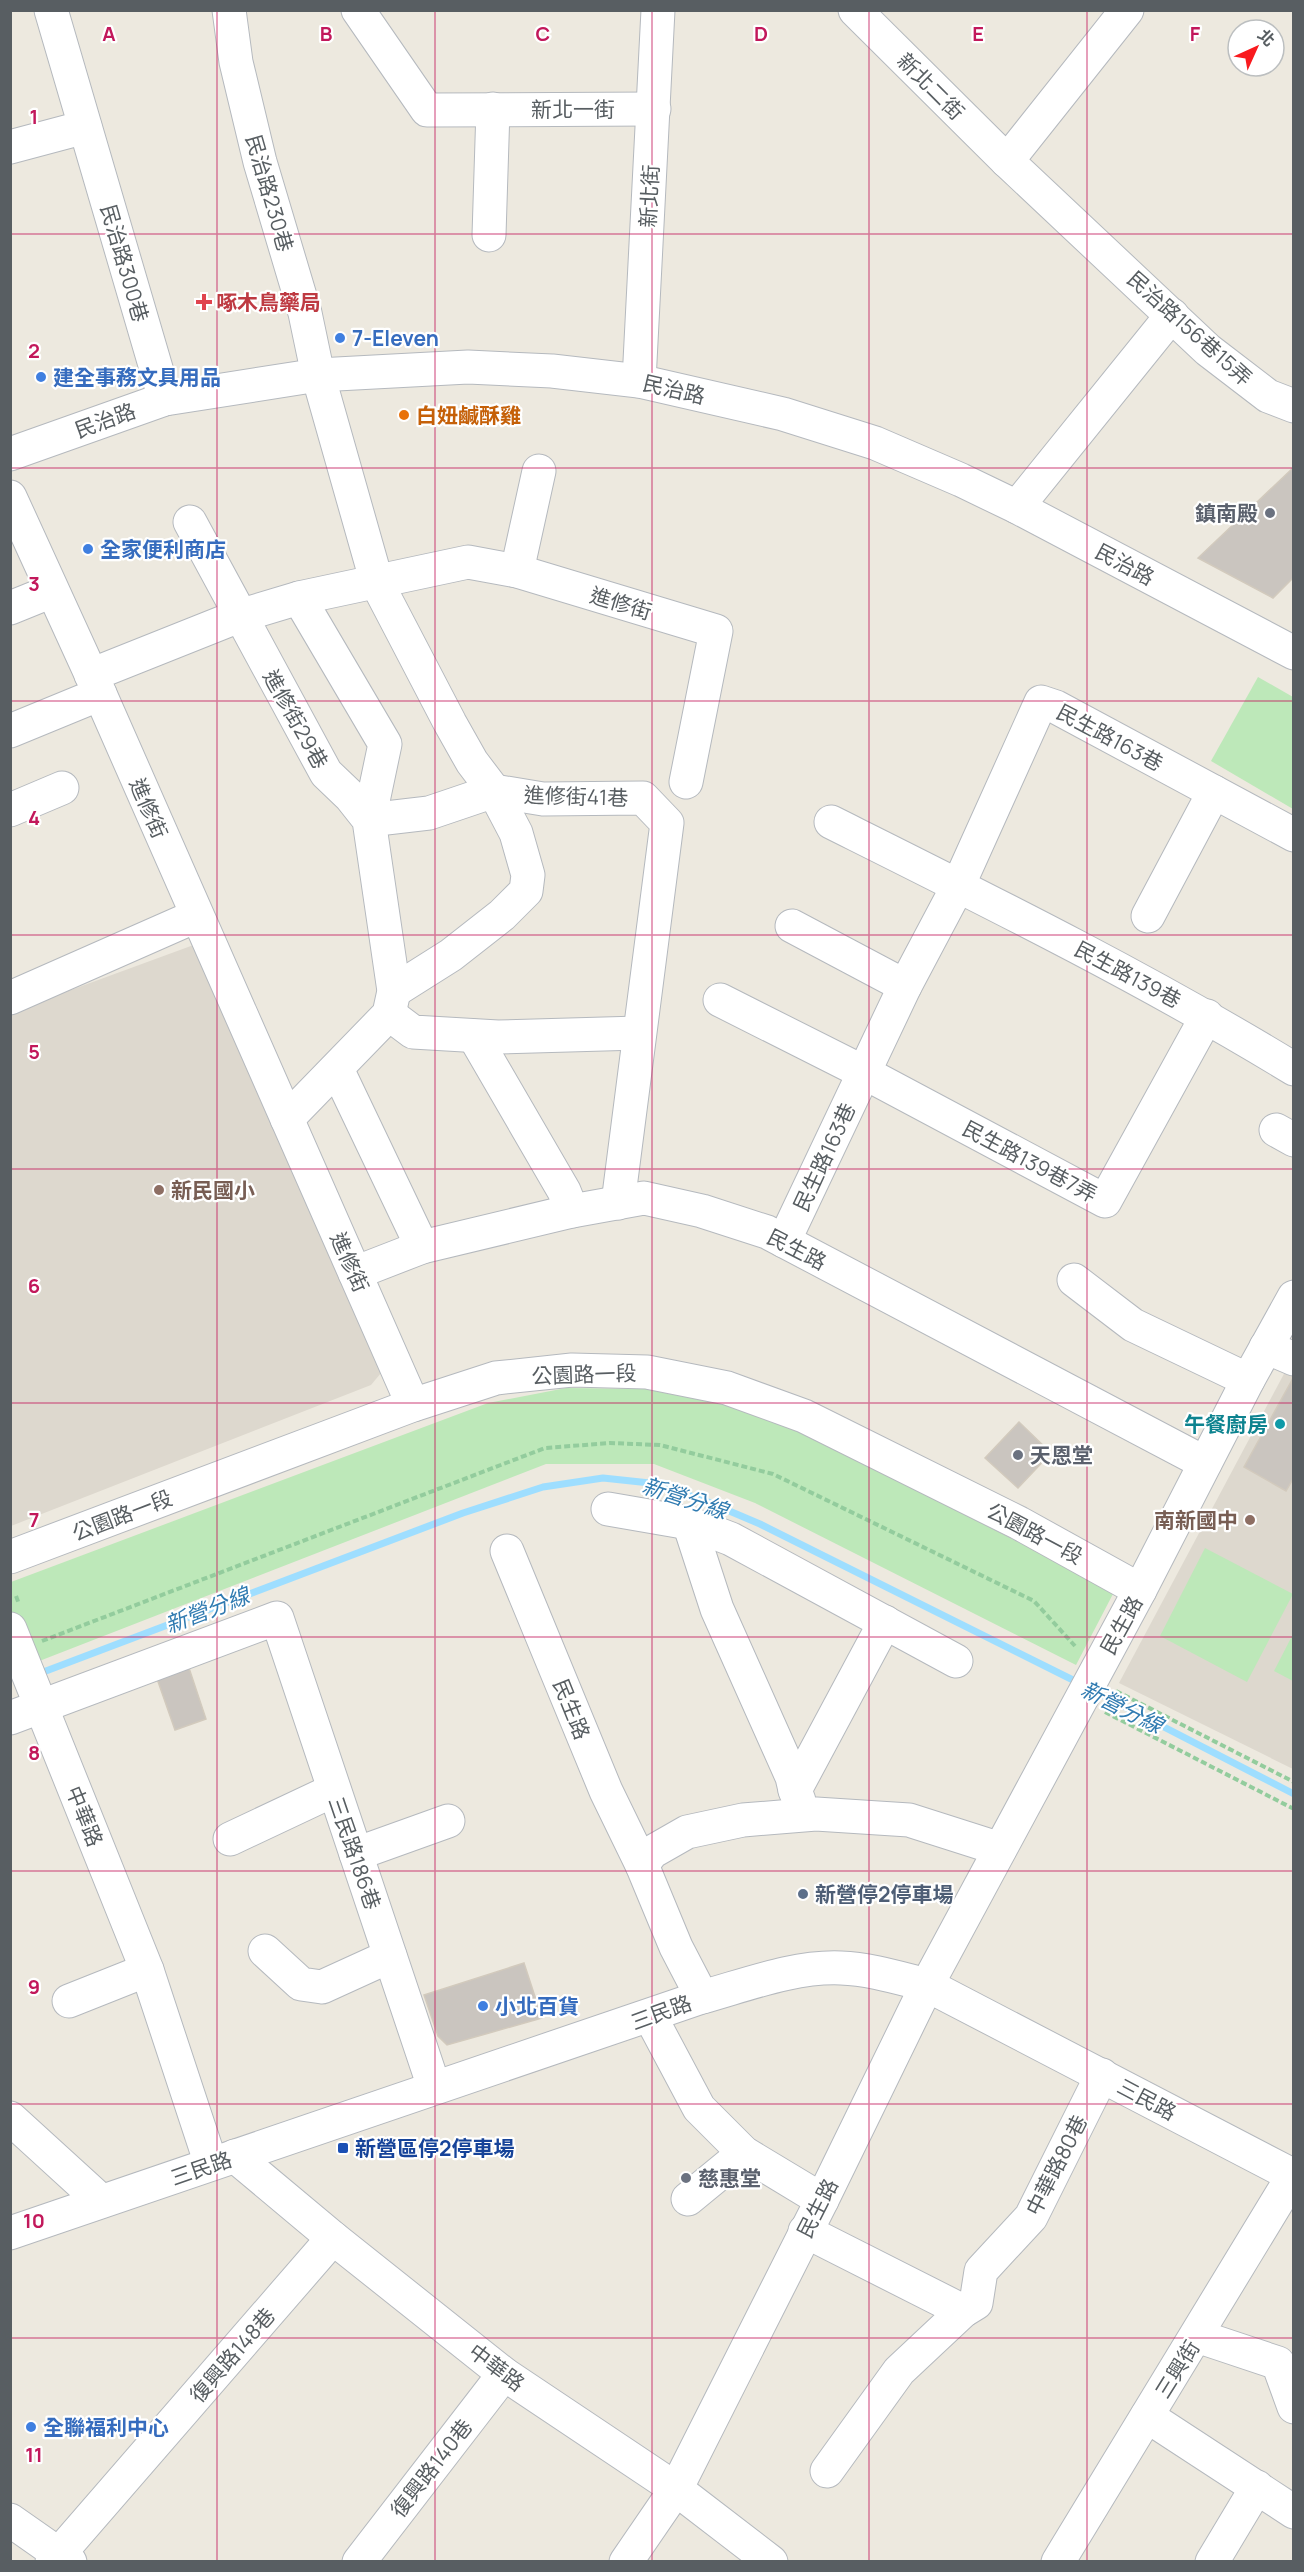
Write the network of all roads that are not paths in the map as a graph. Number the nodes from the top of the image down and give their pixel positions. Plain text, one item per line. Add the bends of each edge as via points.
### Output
1 (51, 10) edge
2 (229, 10) edge
3 (358, 10) edge
4 (658, 10) edge
5 (855, 10) edge
6 (1111, 16) edge
7 (493, 109) junction
8 (654, 109) junction
9 (85, 127) junction
10 (10, 147) edge
11 (1006, 161) junction
12 (489, 236) dead end
13 (1119, 264) joint
14 (1172, 315) junction
15 (318, 375) junction
16 (639, 381) junction
17 (165, 399) junction
18 (1293, 406) edge
19 (10, 454) edge
20 (539, 471) dead end
21 (10, 498) edge
22 (1017, 507) junction
23 (190, 522) dead end
24 (517, 571) junction
25 (377, 583) junction
26 (52, 591) junction
27 (299, 598) junction
28 (10, 608) edge
29 (239, 616) junction
30 (1293, 653) edge
31 (95, 685) junction
32 (10, 731) edge
33 (686, 782) dead end
34 (62, 788) dead end
35 (494, 791) junction
36 (1214, 792) junction
37 (10, 810) edge
38 (369, 820) junction
39 (831, 822) dead end
40 (1293, 835) edge
41 (958, 886) junction
42 (196, 916) junction
43 (1148, 916) dead end
44 (792, 926) dead end
45 (905, 986) junction
46 (10, 998) edge
47 (720, 1000) dead end
48 (391, 1002) junction
49 (1207, 1016) junction
50 (639, 1033) junction
51 (474, 1036) junction
52 (337, 1069) junction
53 (1293, 1069) edge
54 (863, 1072) junction
55 (287, 1119) junction
56 (618, 1203) junction
57 (572, 1211) junction
58 (784, 1241) junction
59 (422, 1247) junction
60 (355, 1273) junction
61 (1074, 1280) dead end
62 (1293, 1297) edge
63 (1280, 1353) edge
64 (1248, 1380) junction
65 (413, 1405) junction
66 (1205, 1463) junction
67 (608, 1509) dead end
68 (690, 1523) junction
69 (507, 1551) dead end
70 (10, 1557) edge
71 (1140, 1590) junction
72 (885, 1622) junction
73 (22, 1626) edge
74 (956, 1661) dead end
75 (40, 1707) junction
76 (10, 1718) edge
77 (334, 1790) junction
78 (800, 1802) junction
79 (448, 1821) dead end
80 (230, 1839) dead end
81 (1000, 1849) junction
82 (356, 1854) junction
83 (642, 1865) junction
84 (265, 1951) dead end
85 (390, 1956) junction
86 (147, 1970) junction
87 (927, 1985) junction
88 (702, 1997) junction
89 (69, 2001) dead end
90 (650, 2016) junction
91 (1102, 2075) junction
92 (434, 2087) junction
93 (10, 2118) edge
94 (744, 2153) junction
95 (223, 2160) junction
96 (1293, 2175) edge
97 (688, 2199) dead end
98 (822, 2200) junction
99 (101, 2201) junction
100 (805, 2231) junction
101 (10, 2233) edge
102 (333, 2238) junction
103 (963, 2310) junction
104 (1197, 2336) junction
105 (504, 2374) junction
106 (1293, 2407) edge
107 (1147, 2416) junction
108 (827, 2471) dead end
109 (1257, 2487) junction
110 (676, 2489) junction
111 (1293, 2512) edge
112 (10, 2520) edge
113 (61, 2559) edge
114 (359, 2562) edge
115 (626, 2562) edge
116 (771, 2562) edge
117 (1058, 2562) edge
118 (1212, 2562) edge

1 - 9 street, 民治路300巷
2 - 15 street, 民治路230巷 via 236,62 260,162 305,313
3 - 7 street, 新北一街 via 427,110
4 - 8 street, 新北街
5 - 11 street, 新北二街
6 - 11 street
7 - 8 street, 新北一街
7 - 12 street
8 - 16 street, 新北街
9 - 10 street
9 - 17 street, 民治路300巷
11 - 13 street, 新北二街
13 - 14 street, 民治路156巷15弄
14 - 18 street, 民治路156巷15弄 via 1208,350 1268,396
14 - 22 street
15 - 16 street, 民治路 via 468,367
15 - 17 street, 民治路
15 - 25 street
16 - 22 street, 民治路 via 783,414 875,443
17 - 19 street, 民治路
20 - 24 street
21 - 26 street, 進修街
22 - 30 street, 民治路
23 - 29 street, 進修街29巷
24 - 25 street, 進修街 via 468,562
24 - 33 street, 進修街 via 716,631
25 - 27 street
25 - 35 street via 455,733
26 - 28 street
26 - 31 street, 進修街
27 - 29 street
27 - 38 street via 385,744
29 - 31 street
29 - 38 street, 進修街29巷 via 326,773
31 - 32 street
31 - 42 street, 進修街
34 - 37 street
35 - 38 street, 進修街41巷 via 429,813
35 - 48 street via 516,833 528,875 526,891 502,915
35 - 50 street, 進修街41巷 via 543,799 644,798 667,823
36 - 40 street, 民生路163巷
36 - 41 street, 民生路163巷 via 1041,702
36 - 43 street
38 - 48 street
39 - 41 street
41 - 45 street, 民生路163巷
41 - 49 street, 民生路139巷
42 - 46 street
42 - 55 street, 進修街
44 - 45 street
45 - 54 street, 民生路163巷
47 - 54 street
48 - 51 street via 413,1032
48 - 52 street
49 - 53 street, 民生路139巷
49 - 54 street, 民生路139巷7弄 via 1105,1201
50 - 51 street
50 - 56 street
51 - 57 street
52 - 55 street
52 - 59 street
54 - 58 street, 民生路163巷
55 - 60 street, 進修街
56 - 57 street, 民生路
56 - 58 street, 民生路 via 644,1198 702,1211
57 - 59 street, 民生路
58 - 66 street, 民生路
59 - 60 street, 民生路
60 - 65 street, 進修街
61 - 64 street via 1133,1325
62 - 63 street, 民生路
63 - 64 street, 民生路
64 - 66 street, 民生路
65 - 70 street, 公園路一段
65 - 71 street, 公園路一段 via 496,1378 572,1370 647,1372 727,1388 804,1416 1018,1523
66 - 71 street, 民生路
67 - 68 street
68 - 72 street via 731,1539
68 - 78 street via 717,1609
69 - 83 street, 民生路 via 606,1791
71 - 81 street, 民生路 via 1106,1681 1080,1699
72 - 74 street
72 - 78 street
73 - 75 street, 中華路
75 - 76 street
75 - 77 street, 三民路186巷 via 277,1618
75 - 86 street, 中華路
77 - 80 street
77 - 82 street, 三民路186巷
78 - 81 street via 909,1820
78 - 83 street via 687,1832 652,1852
79 - 82 street
81 - 87 street, 民生路
82 - 85 street, 三民路186巷
83 - 88 street, 民生路
84 - 85 street via 301,1984 322,1988
85 - 92 street, 三民路186巷
86 - 89 street
86 - 95 street, 中華路
87 - 88 street, 三民路 via 840,1968 800,1971
87 - 91 street, 三民路
87 - 98 street, 民生路
88 - 90 street, 三民路
90 - 92 street, 三民路
90 - 94 street via 699,2108
91 - 96 street, 三民路
91 - 103 street, 中華路80巷 via 1031,2217 981,2271 976,2303
92 - 95 street, 三民路
93 - 99 street
94 - 97 street
94 - 98 street
95 - 99 street, 三民路
95 - 102 street, 中華路
96 - 104 street, 三興街
98 - 100 street, 民生路
99 - 101 street, 三民路
100 - 103 street
100 - 110 street, 民生路
102 - 105 street, 中華路
102 - 113 street, 復興路148巷
103 - 108 street, 中華路80巷 via 899,2371
104 - 106 street via 1278,2363
104 - 107 street, 三興街
105 - 110 street, 中華路
105 - 114 street, 復興路140巷
107 - 109 street
107 - 117 street, 三興街
109 - 111 street
109 - 118 street
110 - 115 street, 民生路
110 - 116 street, 中華路
112 - 113 street

